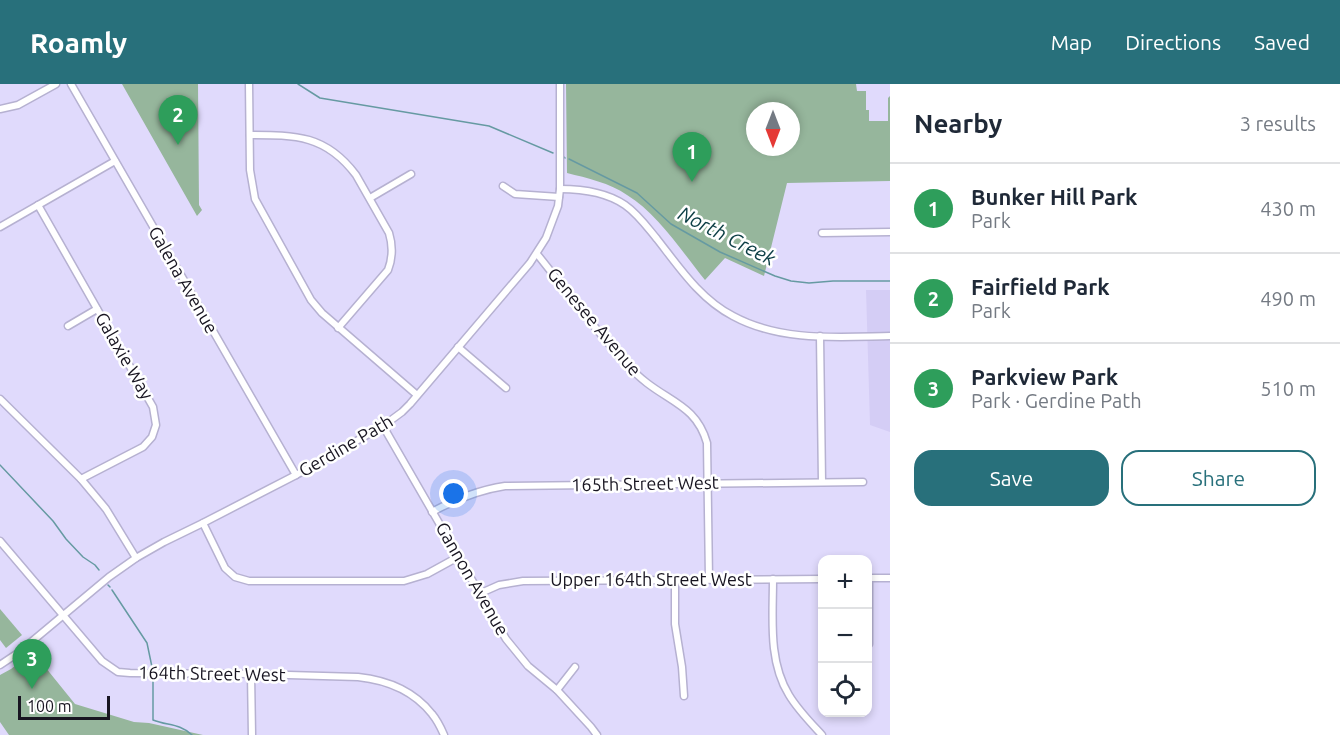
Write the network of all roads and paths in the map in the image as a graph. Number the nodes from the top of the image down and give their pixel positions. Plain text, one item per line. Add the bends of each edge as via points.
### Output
1 (56, 84) edge
2 (71, 84) edge
3 (249, 84) edge
4 (560, 84) edge
5 (0, 109) edge
6 (250, 135) junction
7 (116, 161) junction
8 (411, 174) dead end
9 (503, 186) dead end
10 (560, 189) junction
11 (559, 197) junction
12 (370, 198) junction
13 (38, 206) junction
14 (0, 227) edge
15 (890, 232) edge
16 (822, 233) dead end
17 (537, 254) junction
18 (98, 309) junction
19 (68, 326) dead end
20 (338, 328) junction
21 (820, 336) junction
22 (890, 336) edge
23 (458, 347) junction
24 (506, 388) dead end
25 (417, 395) junction
26 (0, 399) edge
27 (383, 426) junction
28 (296, 475) junction
29 (81, 479) junction
30 (822, 482) junction
31 (863, 482) dead end
32 (708, 483) junction
33 (432, 512) junction
34 (203, 523) junction
35 (0, 541) edge
36 (458, 557) junction
37 (136, 558) junction
38 (872, 578) edge
39 (890, 578) edge
40 (675, 579) junction
41 (709, 579) junction
42 (773, 579) junction
43 (818, 579) edge
44 (481, 593) junction
45 (63, 615) junction
46 (0, 665) edge
47 (575, 667) dead end
48 (251, 674) junction
49 (557, 690) junction
50 (684, 696) dead end
51 (252, 735) edge
52 (444, 735) edge
53 (597, 735) edge
54 (822, 735) edge

1 - 5 street via 18,105
2 - 7 street, Galena Avenue
3 - 6 street
4 - 10 street, Gerdine Path
6 - 12 street via 288,135 320,144 350,167
6 - 20 street via 251,180 258,207 311,300
7 - 13 street
7 - 28 street, Galena Avenue
8 - 12 street
9 - 11 street via 515,194
10 - 11 street, Gerdine Path
10 - 21 street via 595,192 626,206 643,221 696,288 731,316 775,332
11 - 17 street, Gerdine Path via 552,225
12 - 20 street via 389,233 392,260 388,270
13 - 14 street
13 - 18 street, Galaxie Way
15 - 16 street
17 - 23 street, Gerdine Path
17 - 32 street, Genesee Avenue via 623,361 698,421 707,442
18 - 19 street
18 - 29 street, Galaxie Way via 153,407 156,425 143,447
20 - 25 street
21 - 22 street
21 - 30 street
23 - 24 street
23 - 25 street, Gerdine Path
25 - 27 street, Gerdine Path
26 - 29 street
27 - 28 street, Gerdine Path
27 - 33 street, Gannon Avenue
28 - 34 street, Gerdine Path
29 - 37 street via 106,509
30 - 31 street, 165th Street West
30 - 32 street, 165th Street West
32 - 33 street, 165th Street West via 505,486 468,495
32 - 41 street, Genesee Avenue
33 - 36 street, Gannon Avenue
34 - 36 street via 225,568 249,581 405,580 427,574
34 - 37 street, Gerdine Path
35 - 45 street, 164th Street West
36 - 44 street, Gannon Avenue
37 - 45 street, Gerdine Path
38 - 39 street
40 - 41 street, Upper 164th Street West
40 - 44 street, Upper 164th Street West via 523,581
40 - 50 street via 675,624
41 - 42 street, Upper 164th Street West
42 - 43 street, Upper 164th Street West
42 - 54 street via 773,647 781,679 797,707
44 - 49 street, Gannon Avenue via 516,652
45 - 46 street, Gerdine Path
45 - 48 street, 164th Street West via 102,662 118,672
47 - 49 street
48 - 51 street
48 - 52 street, 164th Street West via 358,677 384,682 417,700 433,715
49 - 53 street, Gannon Avenue

